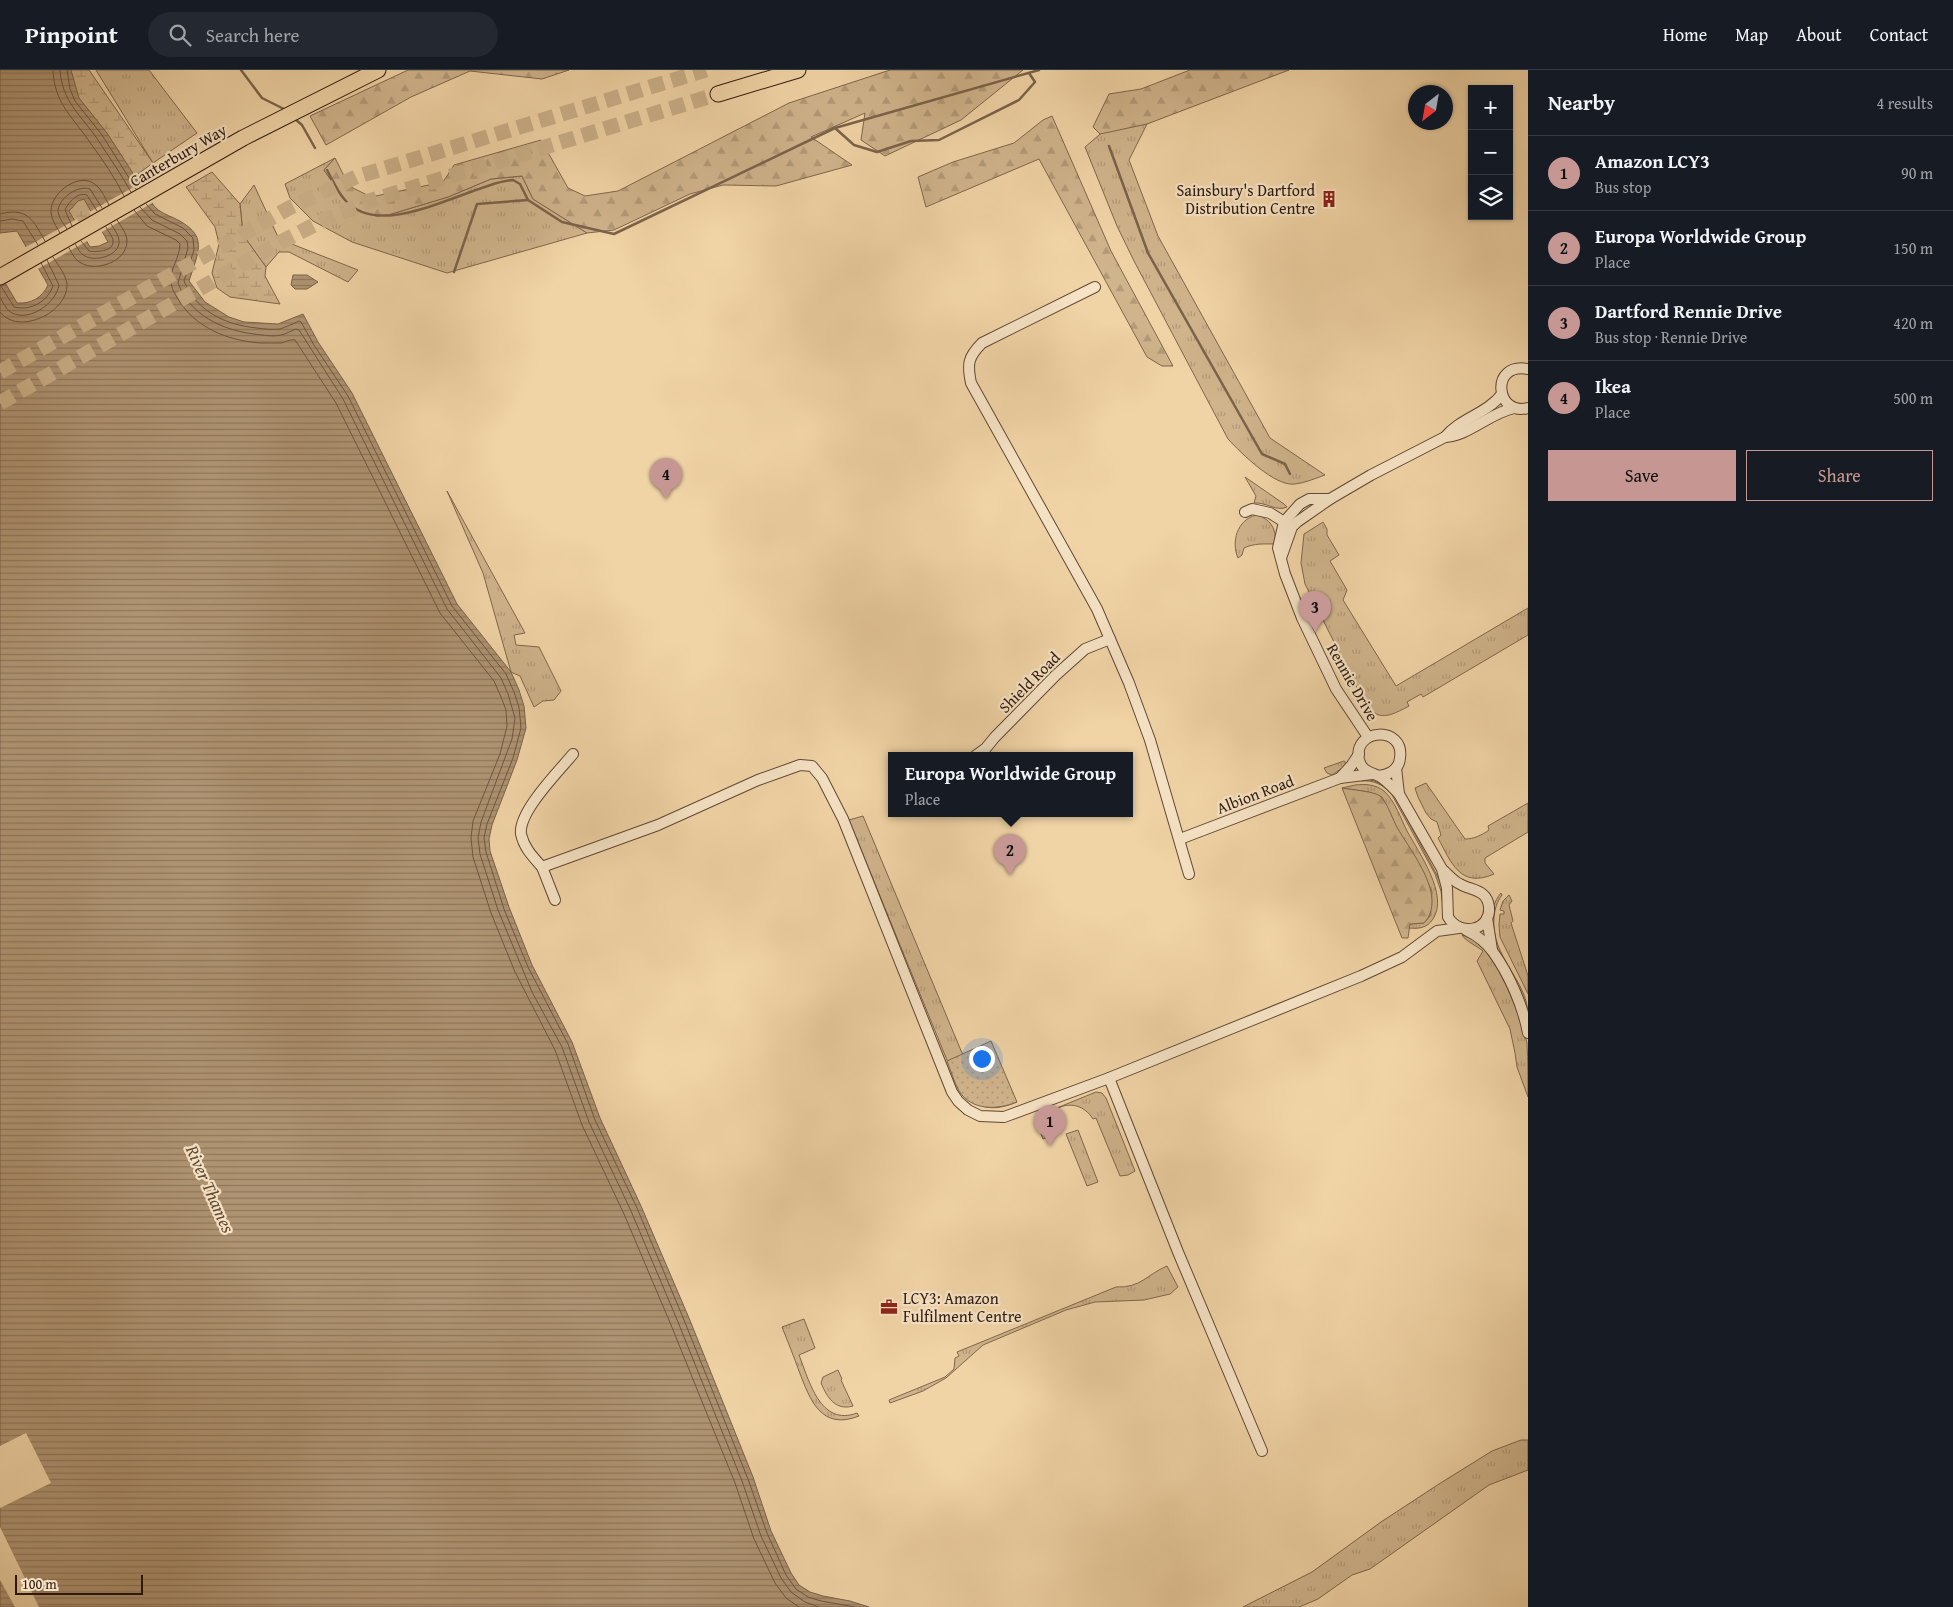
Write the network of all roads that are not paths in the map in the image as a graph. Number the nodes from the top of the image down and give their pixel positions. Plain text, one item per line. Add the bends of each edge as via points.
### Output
1 (378, 70) edge
2 (798, 70) edge
3 (718, 94) tunnel mouth
4 (0, 277) edge
5 (1095, 287) dead end
6 (1525, 367) edge
7 (1502, 394) junction
8 (1514, 408) junction
9 (1528, 408) edge
10 (1445, 437) junction
11 (1245, 512) dead end
12 (1288, 524) junction
13 (1110, 639) junction
14 (1368, 738) junction
15 (980, 752) edge
16 (573, 754) dead end
17 (1359, 754) junction
18 (1396, 768) junction
19 (1375, 775) junction
20 (1340, 778) junction
21 (1400, 794) junction
22 (1180, 838) junction
23 (542, 867) junction
24 (1442, 869) junction
25 (1189, 874) dead end
26 (1467, 888) junction
27 (555, 900) dead end
28 (1448, 900) junction
29 (1447, 912) junction
30 (1487, 918) junction
31 (1462, 929) junction
32 (1433, 934) junction
33 (1492, 951) junction
34 (1528, 1033) edge
35 (1109, 1078) junction
36 (1262, 1451) dead end

1 - 4 highway, Canterbury Way via 243,138
2 - 3 highway
5 - 13 street via 982,343 972,353 968,368 971,383 1091,597
6 - 7 street via 1512,370 1503,379
7 - 8 street
7 - 10 street via 1492,405
8 - 9 street
8 - 10 street via 1501,411 1454,437
10 - 12 street via 1330,499 1309,499 1300,504
11 - 12 street via 1252,509 1270,513
12 - 14 street, Rennie Drive via 1279,541 1280,558 1302,618 1336,689
13 - 15 street, Shield Road via 1085,649
13 - 22 street via 1150,740
14 - 17 street, Rennie Drive
14 - 18 street, Rennie Drive via 1383,734 1396,742 1401,755
16 - 23 street via 524,819 521,833 527,850
17 - 19 street, Rennie Drive via 1362,766
17 - 20 street
18 - 19 street via 1385,775
18 - 21 street, Rennie Drive
19 - 20 street, Albion Road
19 - 21 street, Rennie Drive
20 - 22 street, Albion Road
21 - 24 street, Rennie Drive
22 - 25 street
23 - 27 street
23 - 35 street via 658,825 758,780 800,765 812,766 822,778 843,819 942,1069 958,1101 980,1116 1004,1117
24 - 26 street, Rennie Drive
24 - 28 street, Rennie Drive
26 - 28 street via 1456,891
26 - 30 street, Rennie Drive via 1474,888 1484,896 1489,907
28 - 29 street, Rennie Drive
29 - 31 street, Rennie Drive via 1451,922
29 - 32 street
30 - 31 street via 1478,927
30 - 33 street, Rennie Drive
31 - 32 street
31 - 33 street, Rennie Drive via 1479,938
32 - 35 street via 1402,957 1361,976
33 - 34 street, Rennie Drive via 1508,978
35 - 36 street

